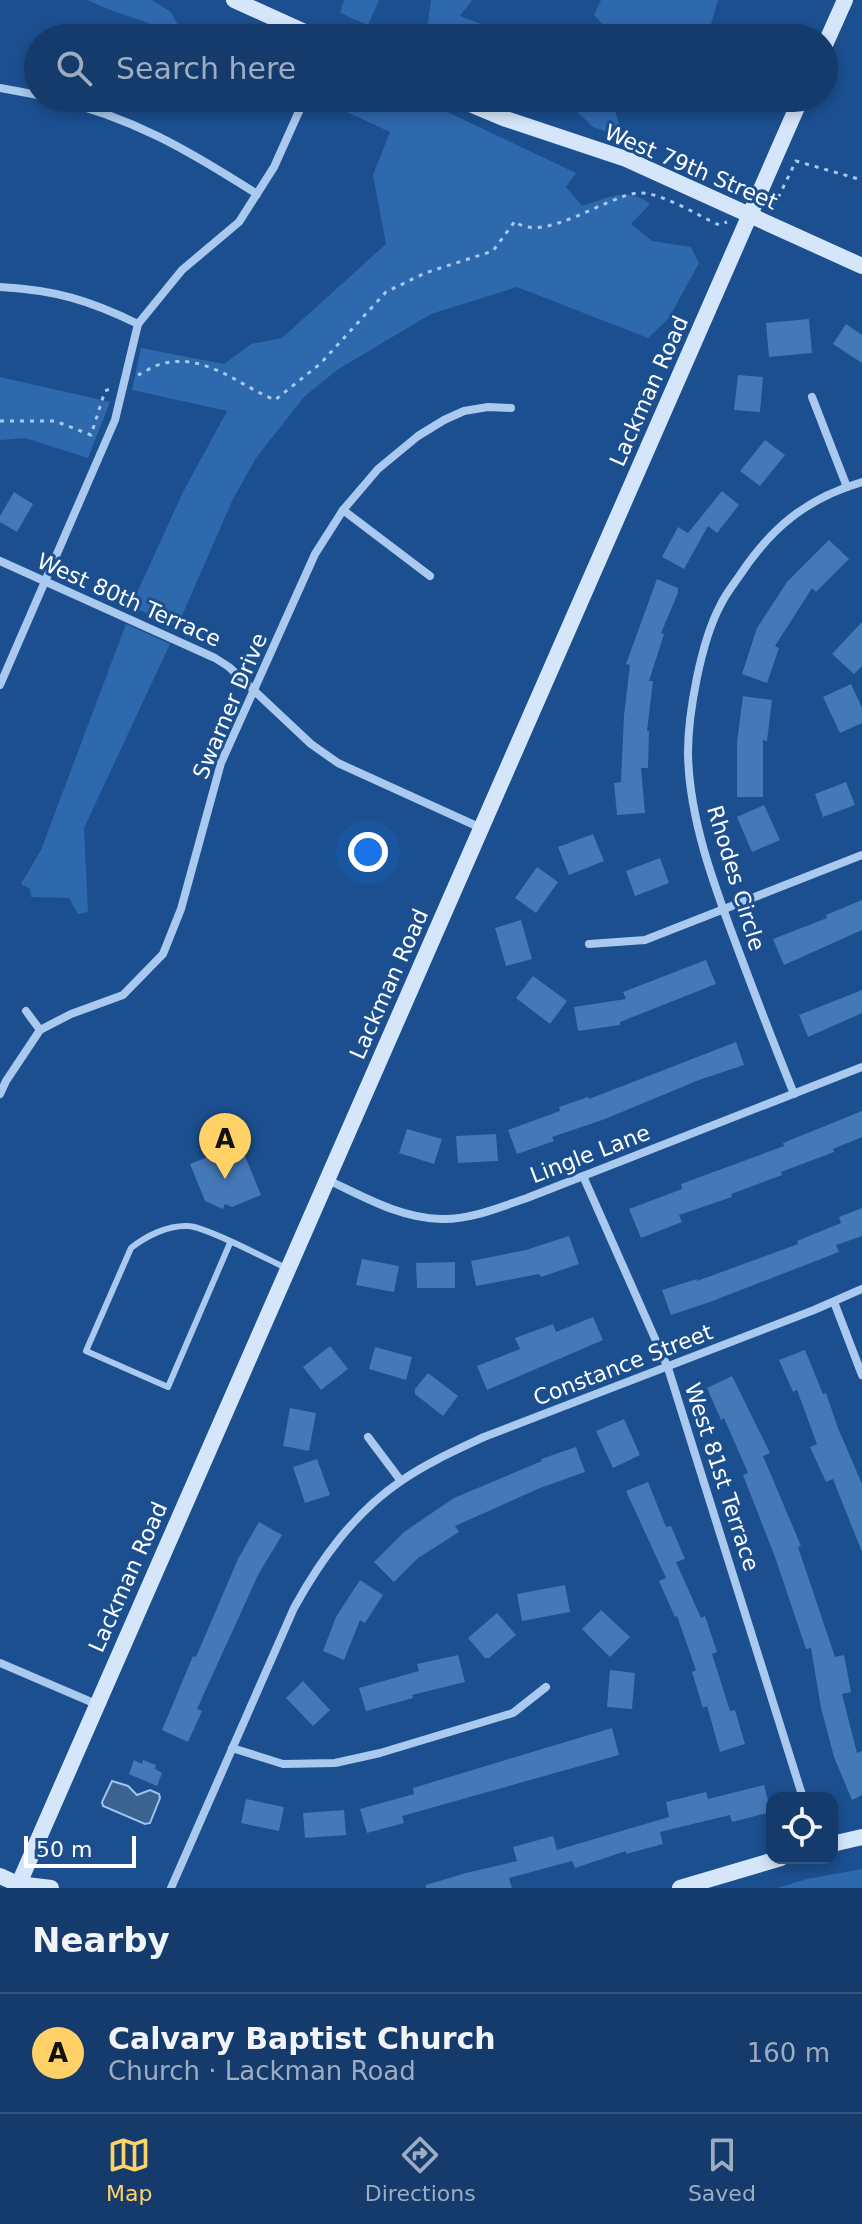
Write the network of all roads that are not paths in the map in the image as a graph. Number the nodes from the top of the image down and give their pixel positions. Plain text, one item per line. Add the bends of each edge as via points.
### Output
1 (845, 0) edge
2 (240, 1) edge
3 (288, 24) edge
4 (834, 24) edge
5 (0, 88) edge
6 (24, 92) edge
7 (100, 112) edge
8 (299, 112) edge
9 (489, 112) edge
10 (795, 112) edge
11 (257, 194) junction
12 (749, 216) junction
13 (862, 266) edge
14 (0, 287) edge
15 (138, 324) junction
16 (812, 397) dead end
17 (511, 408) dead end
18 (862, 482) edge
19 (847, 487) junction
20 (343, 510) junction
21 (0, 561) edge
22 (430, 576) dead end
23 (45, 582) junction
24 (0, 685) edge
25 (254, 690) junction
26 (482, 828) junction
27 (862, 855) edge
28 (723, 910) junction
29 (589, 944) dead end
30 (26, 1011) dead end
31 (40, 1030) junction
32 (862, 1067) edge
33 (0, 1094) edge
34 (794, 1094) junction
35 (583, 1176) junction
36 (328, 1180) junction
37 (230, 1243) junction
38 (289, 1269) junction
39 (862, 1289) edge
40 (834, 1302) junction
41 (668, 1368) junction
42 (862, 1375) edge
43 (368, 1437) dead end
44 (401, 1481) junction
45 (0, 1663) edge
46 (546, 1687) dead end
47 (96, 1704) junction
48 (232, 1748) junction
49 (801, 1792) edge
50 (862, 1837) edge
51 (838, 1843) edge
52 (766, 1862) edge
53 (0, 1876) edge
54 (19, 1887) edge
55 (51, 1888) edge
56 (171, 1888) edge
57 (680, 1888) edge

1 - 4 main road
2 - 3 main road
5 - 6 street
7 - 11 street via 166,138
8 - 11 street
9 - 12 main road, West 79th Street via 626,159
10 - 12 main road, Lackman Road
11 - 15 street via 239,222 182,270
12 - 13 main road, West 79th Street
12 - 26 main road, Lackman Road
14 - 15 street via 87,301
15 - 23 street via 111,432
16 - 19 street
17 - 20 street, Swarner Drive via 464,411 431,428 378,469
18 - 19 street, Rhodes Circle
19 - 28 street, Rhodes Circle via 776,528 719,607 702,659 688,753 703,843
20 - 22 street
20 - 25 street, Swarner Drive via 315,554
21 - 23 street, West 80th Terrace
23 - 24 street
23 - 25 street, West 80th Terrace via 215,658
25 - 26 street, West 80th Terrace via 338,763
25 - 31 street, Swarner Drive via 221,763 181,909 163,954 123,995
26 - 36 main road, Lackman Road
27 - 28 street
28 - 29 street via 645,940
28 - 34 street, Rhodes Circle
30 - 31 street
31 - 33 street, Swarner Drive
32 - 34 street, Lingle Lane
34 - 35 street, Lingle Lane
35 - 36 street, Lingle Lane via 477,1214 442,1219 399,1212
35 - 41 street, West 81st Terrace
36 - 38 main road, Lackman Road
37 - 37 lane via 191,1225 142,1239 131,1248 86,1351 168,1387
37 - 38 lane
38 - 47 main road, Lackman Road
39 - 40 street, Constance Street
40 - 41 street, Constance Street
40 - 42 street
41 - 44 street, Constance Street via 484,1437
41 - 49 street, West 81st Terrace
43 - 44 street
44 - 48 street, Constance Street via 356,1520 316,1567
45 - 47 street
46 - 48 street via 513,1713 335,1763 283,1764
47 - 54 main road, Lackman Road
48 - 56 street, Constance Street
50 - 51 main road
52 - 57 main road
53 - 54 main road
54 - 55 main road

